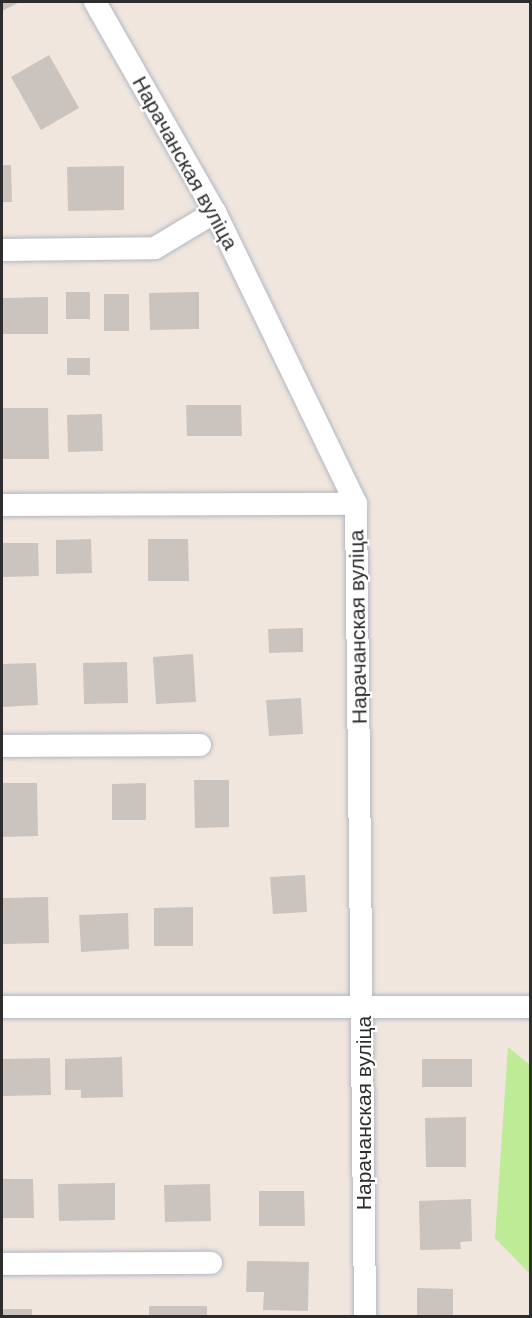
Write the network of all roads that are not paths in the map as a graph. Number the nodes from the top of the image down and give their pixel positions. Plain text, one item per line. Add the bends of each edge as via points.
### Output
1 (95, 2) edge
2 (215, 212) junction
3 (2, 250) edge
4 (2, 504) edge
5 (356, 504) junction
6 (200, 745) dead end
7 (2, 746) edge
8 (2, 1007) edge
9 (531, 1007) edge
10 (363, 1008) junction
11 (2, 1263) edge
12 (211, 1263) dead end
13 (366, 1317) edge

1 - 2 street, Нарачанская вуліца
2 - 3 street via 155,248
2 - 5 street, Нарачанская вуліца
4 - 5 street
5 - 10 street, Нарачанская вуліца
6 - 7 street
8 - 10 street
9 - 10 street
10 - 13 street, Нарачанская вуліца
11 - 12 street

